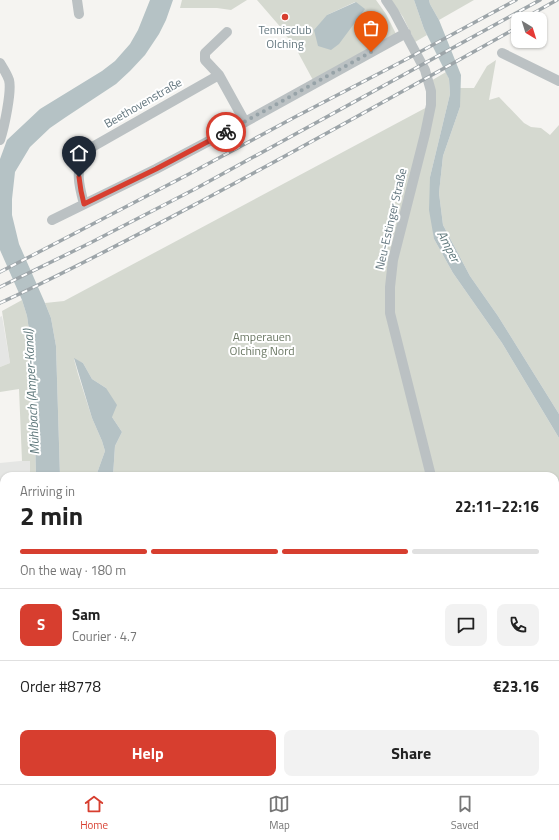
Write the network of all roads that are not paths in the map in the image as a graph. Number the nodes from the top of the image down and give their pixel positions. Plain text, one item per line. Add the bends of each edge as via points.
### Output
1 (77, 0) edge
2 (386, 0) edge
3 (79, 14) dead end
4 (227, 32) dead end
5 (406, 33) junction
6 (502, 53) dead end
7 (0, 63) edge
8 (220, 75) junction
9 (559, 81) edge
10 (245, 122) junction
11 (0, 140) edge
12 (84, 204) junction
13 (52, 220) dead end
14 (430, 472) edge

1 - 3 street
2 - 5 street, Neu-Estinger Straße
4 - 8 street via 205,53 205,60
5 - 10 street
5 - 14 street, Neu-Estinger Straße via 425,70 431,105 393,260 390,313
6 - 9 street
7 - 11 street via 9,80 5,121
8 - 10 street
8 - 12 street, Beethovenstraße via 94,146 80,163 79,177
10 - 12 street
12 - 13 street

